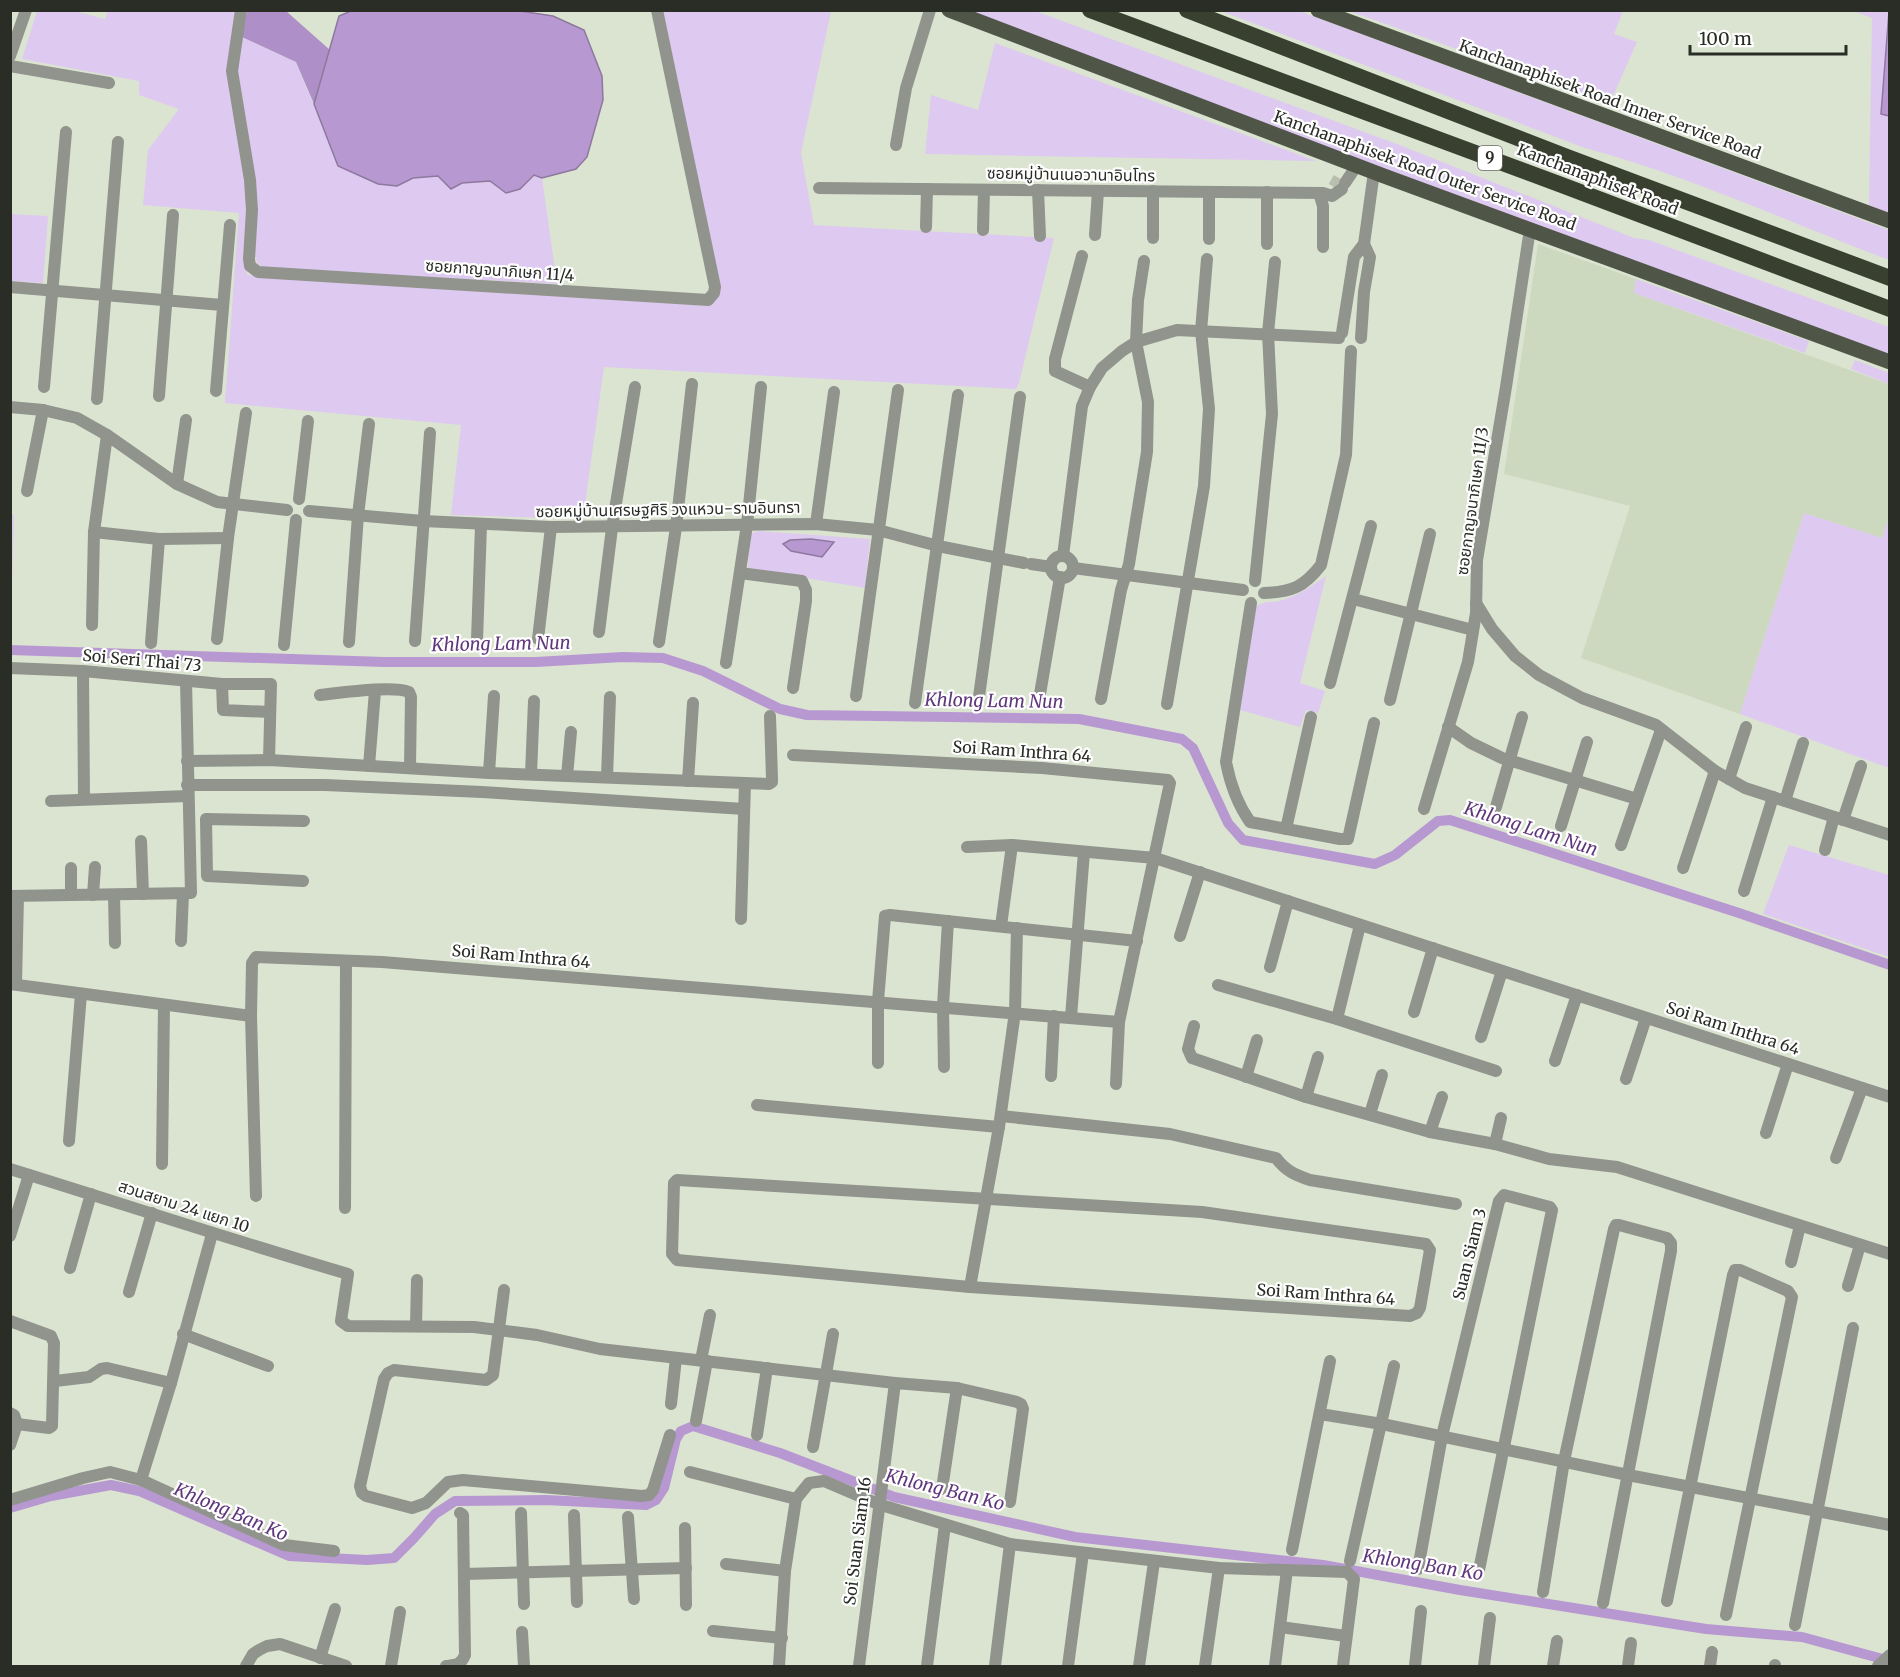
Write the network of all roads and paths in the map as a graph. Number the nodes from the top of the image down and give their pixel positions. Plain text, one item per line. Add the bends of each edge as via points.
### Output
1 (26, 10) edge
2 (241, 10) edge
3 (657, 10) edge
4 (930, 10) edge
5 (949, 10) edge
6 (1090, 10) edge
7 (1187, 10) edge
8 (1318, 10) edge
9 (10, 56) edge
10 (10, 66) edge
11 (109, 83) dead end
12 (66, 132) dead end
13 (118, 142) dead end
14 (896, 145) dead end
15 (1352, 163) junction
16 (1374, 172) junction
17 (1334, 187) junction
18 (819, 188) dead end
19 (927, 189) junction
20 (984, 190) junction
21 (1038, 190) junction
22 (1098, 191) junction
23 (1153, 191) junction
24 (1209, 192) junction
25 (1267, 192) junction
26 (173, 215) dead end
27 (1890, 222) edge
28 (230, 225) dead end
29 (926, 227) dead end
30 (1530, 229) junction
31 (983, 230) dead end
32 (1040, 236) dead end
33 (1095, 236) dead end
34 (1153, 238) dead end
35 (1209, 240) dead end
36 (1267, 244) dead end
37 (1364, 244) junction
38 (1323, 247) dead end
39 (1082, 255) dead end
40 (1207, 259) dead end
41 (1144, 261) dead end
42 (1275, 262) dead end
43 (1890, 278) edge
44 (10, 287) edge
45 (52, 291) junction
46 (106, 296) junction
47 (166, 300) junction
48 (222, 305) junction
49 (1890, 309) edge
50 (1201, 331) junction
51 (1268, 333) junction
52 (1341, 335) junction
53 (1361, 338) junction
54 (1136, 342) junction
55 (1351, 351) junction
56 (1890, 362) edge
57 (692, 384) dead end
58 (44, 387) dead end
59 (635, 387) dead end
60 (761, 387) dead end
61 (1090, 387) junction
62 (898, 390) dead end
63 (216, 391) dead end
64 (834, 392) dead end
65 (958, 395) dead end
66 (159, 396) dead end
67 (1020, 397) dead end
68 (97, 399) dead end
69 (10, 407) edge
70 (43, 410) junction
71 (246, 413) dead end
72 (186, 420) dead end
73 (308, 421) dead end
74 (369, 424) dead end
75 (430, 433) dead end
76 (106, 435) junction
77 (177, 484) junction
78 (27, 491) dead end
79 (299, 499) junction
80 (234, 504) junction
81 (287, 510) junction
82 (309, 511) junction
83 (358, 515) junction
84 (296, 520) junction
85 (423, 521) junction
86 (816, 524) junction
87 (481, 525) junction
88 (747, 525) junction
89 (1371, 526) dead end
90 (551, 527) junction
91 (676, 527) junction
92 (612, 528) junction
93 (878, 530) junction
94 (94, 532) junction
95 (1430, 534) dead end
96 (228, 538) junction
97 (159, 539) junction
98 (938, 546) junction
99 (1063, 556) junction
100 (998, 557) junction
101 (1051, 567) junction
102 (1072, 568) junction
103 (740, 573) junction
104 (1126, 575) junction
105 (1060, 578) junction
106 (1255, 581) junction
107 (1187, 583) junction
108 (1243, 590) junction
109 (1264, 593) junction
110 (1353, 599) junction
111 (1251, 603) junction
112 (1476, 603) junction
113 (1411, 614) junction
114 (92, 625) dead end
115 (1473, 630) junction
116 (599, 632) dead end
117 (217, 639) dead end
118 (538, 639) dead end
119 (477, 640) dead end
120 (415, 641) dead end
121 (349, 642) dead end
122 (659, 642) dead end
123 (152, 643) dead end
124 (284, 645) dead end
125 (726, 663) dead end
126 (10, 668) edge
127 (83, 671) junction
128 (186, 681) junction
129 (1330, 683) dead end
130 (222, 684) junction
131 (793, 688) dead end
132 (375, 690) junction
133 (1040, 694) dead end
134 (320, 695) dead end
135 (494, 696) dead end
136 (856, 696) dead end
137 (610, 697) dead end
138 (1101, 699) dead end
139 (534, 700) dead end
140 (1390, 700) dead end
141 (693, 703) dead end
142 (915, 703) dead end
143 (978, 704) dead end
144 (1167, 704) dead end
145 (270, 712) junction
146 (770, 716) dead end
147 (1311, 717) dead end
148 (1522, 717) dead end
149 (1374, 723) dead end
150 (1449, 727) junction
151 (1746, 727) dead end
152 (1661, 730) junction
153 (571, 732) dead end
154 (1587, 742) dead end
155 (1803, 742) dead end
156 (793, 754) dead end
157 (269, 760) junction
158 (1511, 760) junction
159 (187, 761) junction
160 (369, 766) junction
161 (1861, 766) dead end
162 (410, 768) junction
163 (1715, 771) junction
164 (489, 773) junction
165 (531, 774) junction
166 (567, 776) junction
167 (607, 777) junction
168 (1729, 779) junction
169 (1575, 780) junction
170 (688, 781) junction
171 (745, 783) junction
172 (187, 791) junction
173 (84, 799) junction
174 (1637, 799) junction
175 (1779, 799) junction
176 (51, 801) dead end
177 (1496, 807) dead end
178 (744, 809) junction
179 (1424, 809) dead end
180 (207, 819) junction
181 (1839, 819) junction
182 (189, 821) junction
183 (304, 821) dead end
184 (1562, 826) dead end
185 (1286, 829) junction
186 (1890, 835) edge
187 (141, 842) dead end
188 (1621, 845) dead end
189 (1012, 846) junction
190 (967, 847) dead end
191 (1825, 850) dead end
192 (1084, 852) junction
193 (1155, 858) junction
194 (95, 867) dead end
195 (71, 868) dead end
196 (1683, 868) dead end
197 (1200, 872) junction
198 (303, 880) dead end
199 (1744, 891) dead end
200 (143, 894) junction
201 (183, 894) junction
202 (70, 895) junction
203 (93, 895) junction
204 (114, 895) junction
205 (14, 896) edge
206 (1288, 901) junction
207 (741, 919) dead end
208 (948, 921) junction
209 (1360, 925) junction
210 (1001, 926) junction
211 (1017, 928) junction
212 (1079, 934) junction
213 (1180, 936) dead end
214 (1137, 940) junction
215 (181, 941) dead end
216 (115, 943) dead end
217 (1433, 948) junction
218 (346, 961) junction
219 (1270, 967) dead end
220 (1502, 971) junction
221 (13, 984) edge
222 (1218, 985) dead end
223 (81, 994) junction
224 (1577, 995) junction
225 (878, 1001) junction
226 (164, 1005) junction
227 (943, 1006) junction
228 (1015, 1012) junction
229 (1414, 1012) dead end
230 (251, 1016) junction
231 (1054, 1016) junction
232 (1071, 1017) junction
233 (1336, 1018) junction
234 (1646, 1018) junction
235 (1119, 1022) junction
236 (1194, 1026) dead end
237 (1481, 1037) dead end
238 (1257, 1040) dead end
239 (1318, 1057) dead end
240 (1555, 1061) dead end
241 (878, 1063) dead end
242 (1788, 1064) junction
243 (944, 1067) dead end
244 (1496, 1071) dead end
245 (1382, 1075) dead end
246 (1051, 1076) dead end
247 (1246, 1077) junction
248 (1626, 1079) dead end
249 (1116, 1084) dead end
250 (1862, 1088) junction
251 (1306, 1097) junction
252 (1442, 1097) dead end
253 (1890, 1097) edge
254 (757, 1104) dead end
255 (1370, 1114) junction
256 (1501, 1118) dead end
257 (1000, 1121) junction
258 (1430, 1132) junction
259 (1766, 1133) dead end
260 (69, 1141) dead end
261 (1495, 1144) junction
262 (1836, 1158) dead end
263 (162, 1164) dead end
264 (10, 1169) edge
265 (29, 1175) junction
266 (91, 1194) junction
267 (255, 1196) dead end
268 (987, 1198) junction
269 (1456, 1204) dead end
270 (345, 1208) dead end
271 (152, 1213) junction
272 (1800, 1226) junction
273 (212, 1234) junction
274 (10, 1236) edge
275 (1860, 1245) junction
276 (1890, 1254) edge
277 (1791, 1262) dead end
278 (70, 1269) dead end
279 (417, 1280) dead end
280 (1848, 1286) dead end
281 (970, 1287) junction
282 (504, 1290) dead end
283 (129, 1292) dead end
284 (710, 1315) dead end
285 (10, 1321) edge
286 (416, 1326) junction
287 (1853, 1328) dead end
288 (500, 1331) junction
289 (183, 1334) junction
290 (833, 1334) dead end
291 (676, 1358) junction
292 (704, 1361) junction
293 (1330, 1361) dead end
294 (268, 1365) dead end
295 (1394, 1366) dead end
296 (767, 1368) junction
297 (827, 1375) junction
298 (55, 1382) junction
299 (171, 1383) junction
300 (895, 1383) junction
301 (957, 1388) junction
302 (671, 1404) dead end
303 (1320, 1414) junction
304 (14, 1418) edge
305 (696, 1421) dead end
306 (1382, 1424) junction
307 (670, 1435) dead end
308 (757, 1435) dead end
309 (1442, 1437) junction
310 (10, 1445) edge
311 (813, 1447) dead end
312 (1502, 1450) junction
313 (1564, 1461) junction
314 (690, 1472) dead end
315 (1628, 1475) junction
316 (141, 1480) junction
317 (1689, 1486) junction
318 (942, 1490) dead end
319 (879, 1495) junction
320 (1750, 1498) junction
321 (796, 1499) junction
322 (10, 1500) edge
323 (1010, 1502) dead end
324 (1816, 1510) junction
325 (521, 1513) dead end
326 (460, 1514) dead end
327 (574, 1515) dead end
328 (628, 1517) dead end
329 (945, 1525) junction
330 (1890, 1526) edge
331 (686, 1528) dead end
332 (1010, 1544) junction
333 (1292, 1550) dead end
334 (334, 1551) dead end
335 (1083, 1553) junction
336 (1350, 1561) dead end
337 (1154, 1562) junction
338 (726, 1564) dead end
339 (686, 1568) junction
340 (1219, 1568) junction
341 (1418, 1569) dead end
342 (631, 1570) junction
343 (1287, 1570) junction
344 (785, 1571) junction
345 (577, 1572) junction
346 (522, 1573) junction
347 (464, 1574) junction
348 (1478, 1575) dead end
349 (1543, 1592) dead end
350 (634, 1599) dead end
351 (1667, 1601) dead end
352 (577, 1602) dead end
353 (1603, 1603) dead end
354 (524, 1604) dead end
355 (686, 1605) dead end
356 (335, 1609) dead end
357 (1421, 1611) dead end
358 (400, 1612) dead end
359 (1726, 1615) dead end
360 (1490, 1618) dead end
361 (1795, 1624) dead end
362 (1280, 1627) junction
363 (713, 1631) dead end
364 (522, 1632) dead end
365 (1346, 1636) junction
366 (782, 1638) junction
367 (1557, 1641) dead end
368 (1631, 1643) dead end
369 (1712, 1652) dead end
370 (1890, 1655) edge
371 (320, 1658) junction
372 (246, 1666) edge
373 (346, 1666) edge
374 (390, 1666) edge
375 (446, 1666) edge
376 (525, 1666) edge
377 (779, 1666) edge
378 (859, 1666) edge
379 (927, 1666) edge
380 (995, 1666) edge
381 (1068, 1666) edge
382 (1139, 1666) edge
383 (1204, 1666) edge
384 (1275, 1666) edge
385 (1343, 1666) edge
386 (1415, 1666) edge
387 (1484, 1666) edge
388 (1553, 1666) edge
389 (1628, 1666) edge
390 (1710, 1666) edge
391 (1878, 1666) edge

1 - 9 street
2 - 3 street, ซอยกาญจนาภิเษก 11/4 via 232,71 250,180 249,259 250,266 258,272 708,300 715,287
4 - 14 street via 906,88
5 - 15 main road, Kanchanaphisek Road Outer Service Road
6 - 49 highway, Kanchanaphisek Road / 9
7 - 43 highway, Kanchanaphisek Road / 9
8 - 27 main road, Kanchanaphisek Road Inner Service Road
10 - 11 street
12 - 45 street
13 - 46 street
15 - 16 main road, Kanchanaphisek Road Outer Service Road
15 - 17 street
16 - 30 main road, Kanchanaphisek Road Outer Service Road
16 - 37 street
17 - 25 street, ซอยหมู่บ้านเนอวานาอินโทร
17 - 38 street via 1323,206
18 - 19 street, ซอยหมู่บ้านเนอวานาอินโทร
19 - 20 street, ซอยหมู่บ้านเนอวานาอินโทร
19 - 29 street
20 - 21 street, ซอยหมู่บ้านเนอวานาอินโทร
20 - 31 street
21 - 22 street, ซอยหมู่บ้านเนอวานาอินโทร
21 - 32 street
22 - 23 street, ซอยหมู่บ้านเนอวานาอินโทร
22 - 33 street
23 - 24 street, ซอยหมู่บ้านเนอวานาอินโทร
23 - 34 street
24 - 25 street, ซอยหมู่บ้านเนอวานาอินโทร
24 - 35 street
25 - 36 street
26 - 47 street
28 - 48 street
30 - 56 main road, Kanchanaphisek Road Outer Service Road
30 - 112 street, ซอยกาญจนาภิเษก 11/3 via 1480,540
37 - 52 street via 1354,257
37 - 53 street via 1370,257
39 - 61 street via 1055,371
40 - 50 street
41 - 54 street
42 - 51 street
44 - 45 street
45 - 46 street
45 - 58 street
46 - 47 street
46 - 68 street
47 - 48 street
47 - 66 street
48 - 63 street
50 - 51 street
50 - 54 street via 1177,330
50 - 107 street via 1209,409 1204,486
51 - 52 street
51 - 106 street via 1272,414
52 - 53 street via 1348,329
52 - 55 street via 1342,348
53 - 55 street via 1360,345
54 - 61 street via 1102,368
54 - 104 street via 1148,402 1148,452
55 - 109 street via 1346,455 1321,565 1299,587
57 - 91 street
59 - 92 street
60 - 88 street
61 - 99 street via 1082,406
62 - 93 street
64 - 86 street
65 - 98 street
67 - 100 street
69 - 70 street
70 - 76 street via 77,418
70 - 78 street
71 - 80 street
72 - 77 street
73 - 79 street
74 - 83 street
75 - 85 street
76 - 77 street
76 - 94 street
77 - 80 street via 217,502
79 - 81 street via 290,503
79 - 82 street via 308,504
80 - 81 street
80 - 96 street
81 - 84 street
82 - 83 street, ซอยหมู่บ้านเศรษฐศิริ วงแหวน-รามอินทรา
82 - 84 street via 303,519
83 - 85 street, ซอยหมู่บ้านเศรษฐศิริ วงแหวน-รามอินทรา
83 - 121 street
84 - 124 street
85 - 87 street, ซอยหมู่บ้านเศรษฐศิริ วงแหวน-รามอินทรา
85 - 120 street
86 - 88 street, ซอยหมู่บ้านเศรษฐศิริ วงแหวน-รามอินทรา
86 - 93 street, ซอยหมู่บ้านเศรษฐศิริ วงแหวน-รามอินทรา
87 - 90 street, ซอยหมู่บ้านเศรษฐศิริ วงแหวน-รามอินทรา
87 - 119 street
88 - 91 street, ซอยหมู่บ้านเศรษฐศิริ วงแหวน-รามอินทรา
88 - 103 street
89 - 110 street
90 - 92 street, ซอยหมู่บ้านเศรษฐศิริ วงแหวน-รามอินทรา
90 - 118 street
91 - 92 street, ซอยหมู่บ้านเศรษฐศิริ วงแหวน-รามอินทรา
91 - 122 street
92 - 116 street
93 - 98 street, ซอยหมู่บ้านเศรษฐศิริ วงแหวน-รามอินทรา
93 - 136 street
94 - 97 street
94 - 114 street
95 - 113 street
96 - 97 street
96 - 117 street
97 - 123 street
98 - 100 street, ซอยหมู่บ้านเศรษฐศิริ วงแหวน-รามอินทรา
98 - 142 street
99 - 101 street via 1056,558
99 - 102 street
100 - 101 street, ซอยหมู่บ้านเศรษฐศิริ วงแหวน-รามอินทรา
100 - 143 street
101 - 105 street
102 - 104 street
102 - 105 street via 1070,574
103 - 125 street
103 - 131 street via 802,581 807,601
104 - 107 street
104 - 138 street
105 - 133 street
106 - 108 street
106 - 109 street via 1263,586
107 - 108 street
107 - 144 street
108 - 111 street
109 - 111 street via 1258,602
110 - 113 street
110 - 129 street
111 - 185 street via 1226,762 1242,811 1250,822
112 - 115 street, ซอยกาญจนาภิเษก 11/3
112 - 152 street via 1515,656 1539,675 1582,698
113 - 115 street
113 - 140 street
115 - 150 street, ซอยกาญจนาภิเษก 11/3
126 - 127 street, Soi Seri Thai 73
127 - 128 street, Soi Seri Thai 73
127 - 173 street
128 - 130 street, Soi Seri Thai 73
128 - 159 street
130 - 145 street via 223,710
130 - 145 street, Soi Seri Thai 73 via 271,684
132 - 134 street
132 - 160 street
132 - 162 street via 409,692
135 - 164 street
137 - 167 street
139 - 165 street
141 - 170 street
145 - 157 street
146 - 171 street via 772,782
147 - 185 street
148 - 158 street
149 - 185 street via 1348,839
150 - 158 street
150 - 179 street, ซอยกาญจนาภิเษก 11/3
151 - 168 street
152 - 163 street
152 - 174 street
153 - 166 street
154 - 169 street
155 - 175 street
156 - 193 street, Soi Ram Inthra 64 via 1164,778 1170,783
157 - 159 street
157 - 160 street
158 - 169 street
158 - 177 street
159 - 172 street
160 - 162 street
161 - 181 street
162 - 164 street
163 - 168 street
163 - 196 street
164 - 165 street
165 - 166 street
166 - 167 street
167 - 170 street
168 - 175 street
169 - 174 street
169 - 184 street
170 - 171 street
171 - 178 street
172 - 173 street
172 - 178 street via 325,785
172 - 182 street
173 - 176 street
174 - 188 street
175 - 181 street
175 - 199 street
178 - 207 street
180 - 182 street
180 - 183 street
180 - 198 street via 207,876
181 - 186 street
181 - 191 street
182 - 201 street via 192,891
187 - 200 street
189 - 190 street, Soi Ram Inthra 64
189 - 192 street, Soi Ram Inthra 64
189 - 210 street
192 - 193 street, Soi Ram Inthra 64
192 - 212 street
193 - 197 street, Soi Ram Inthra 64
193 - 214 street, Soi Ram Inthra 64
194 - 203 street
195 - 202 street
197 - 206 street, Soi Ram Inthra 64
197 - 213 street
200 - 201 street
200 - 204 street
201 - 215 street
202 - 203 street
202 - 205 street
203 - 204 street
204 - 216 street
205 - 221 street
206 - 209 street, Soi Ram Inthra 64
206 - 219 street
208 - 210 street
208 - 225 street via 885,916
208 - 227 street
209 - 217 street, Soi Ram Inthra 64
209 - 233 street
210 - 211 street
211 - 212 street
211 - 228 street
212 - 214 street
212 - 232 street
214 - 235 street, Soi Ram Inthra 64
217 - 220 street, Soi Ram Inthra 64
217 - 229 street
218 - 225 street, Soi Ram Inthra 64
218 - 230 street, Soi Ram Inthra 64 via 256,957 252,963
218 - 270 street
220 - 224 street, Soi Ram Inthra 64
220 - 237 street
221 - 223 street
222 - 233 street
223 - 226 street
223 - 260 street
224 - 234 street, Soi Ram Inthra 64
224 - 240 street
225 - 227 street, Soi Ram Inthra 64
225 - 241 street
226 - 230 street
226 - 263 street
227 - 228 street, Soi Ram Inthra 64
227 - 243 street
228 - 231 street, Soi Ram Inthra 64
228 - 257 street
230 - 267 street
231 - 232 street, Soi Ram Inthra 64
231 - 246 street
232 - 235 street, Soi Ram Inthra 64
233 - 244 street
234 - 242 street, Soi Ram Inthra 64
234 - 248 street
235 - 249 street
236 - 247 street via 1188,1049 1192,1058
238 - 247 street
239 - 251 street
242 - 250 street, Soi Ram Inthra 64
242 - 259 street
245 - 255 street
247 - 251 street
250 - 253 street, Soi Ram Inthra 64
250 - 262 street
251 - 255 street
252 - 258 street
254 - 257 street
255 - 258 street
256 - 261 street
257 - 268 street
257 - 269 street via 1170,1134 1276,1158 1292,1174 1310,1180
258 - 261 street
261 - 272 street via 1549,1159 1617,1167
264 - 265 street, สวนสยาม 24 แยก 10
265 - 266 street, สวนสยาม 24 แยก 10
265 - 274 street
266 - 271 street, สวนสยาม 24 แยก 10
266 - 278 street
268 - 281 street
268 - 281 street, Soi Ram Inthra 64 via 675,1181 672,1254 677,1260
268 - 281 street, Soi Ram Inthra 64 via 1202,1212 1426,1244 1430,1250 1420,1308 1410,1316
271 - 273 street, สวนสยาม 24 แยก 10
271 - 283 street
272 - 275 street
272 - 277 street
273 - 286 street, สวนสยาม 24 แยก 10 via 348,1274 341,1321 344,1324
273 - 289 street
275 - 276 street
275 - 280 street
279 - 286 street
282 - 288 street
284 - 292 street
285 - 298 street via 54,1339
286 - 288 street
287 - 324 street
288 - 291 street
288 - 307 street via 493,1375 486,1380 394,1370 387,1373 360,1486 362,1493 412,1508 426,1503 448,1482 463,1480 649,1495
289 - 294 street
289 - 299 street
290 - 297 street
291 - 292 street
291 - 302 street
292 - 296 street
292 - 305 street
293 - 303 street
295 - 306 street
296 - 297 street
296 - 308 street
297 - 300 street
297 - 311 street
298 - 299 street via 89,1377 107,1368
298 - 304 street via 51,1428
299 - 316 street
300 - 301 street
300 - 319 street, Soi Suan Siam 16
301 - 318 street
301 - 323 street via 1017,1402 1023,1409
303 - 306 street
303 - 333 street
304 - 310 street
306 - 309 street
306 - 336 street
309 - 312 street
309 - 312 street, Suan Siam 3 via 1498,1201 1504,1195 1552,1210
309 - 341 street, Suan Siam 3
312 - 313 street
312 - 348 street, Suan Siam 3
313 - 315 street
313 - 315 street via 1614,1229 1619,1225 1667,1238 1671,1243
313 - 349 street
314 - 321 street
315 - 317 street
315 - 353 street
316 - 322 street via 110,1472
316 - 334 street via 284,1545
317 - 320 street
317 - 320 street via 1733,1275 1740,1270 1788,1291 1792,1297
317 - 351 street
319 - 321 street via 824,1481 809,1483
319 - 329 street
319 - 378 street, Soi Suan Siam 16
320 - 324 street
320 - 359 street
321 - 344 street
324 - 330 street
324 - 361 street
325 - 346 street
326 - 347 street
327 - 345 street
328 - 342 street
329 - 332 street
329 - 379 street
331 - 339 street
332 - 335 street
332 - 380 street
335 - 337 street
335 - 381 street
337 - 340 street
337 - 382 street
338 - 344 street
339 - 342 street
339 - 355 street
340 - 343 street
340 - 383 street
342 - 345 street
342 - 350 street
343 - 362 street
343 - 365 street via 1347,1572 1354,1579
344 - 366 street
345 - 346 street
345 - 352 street
346 - 347 street
346 - 354 street
347 - 375 street via 465,1655 459,1665
356 - 371 street
357 - 386 street
358 - 374 street
360 - 387 street
362 - 365 street
362 - 384 street
363 - 366 street
364 - 376 street
365 - 385 street
366 - 377 street
367 - 388 street
368 - 389 street
369 - 390 street
370 - 391 street
371 - 372 street via 280,1644 253,1654
371 - 373 street

